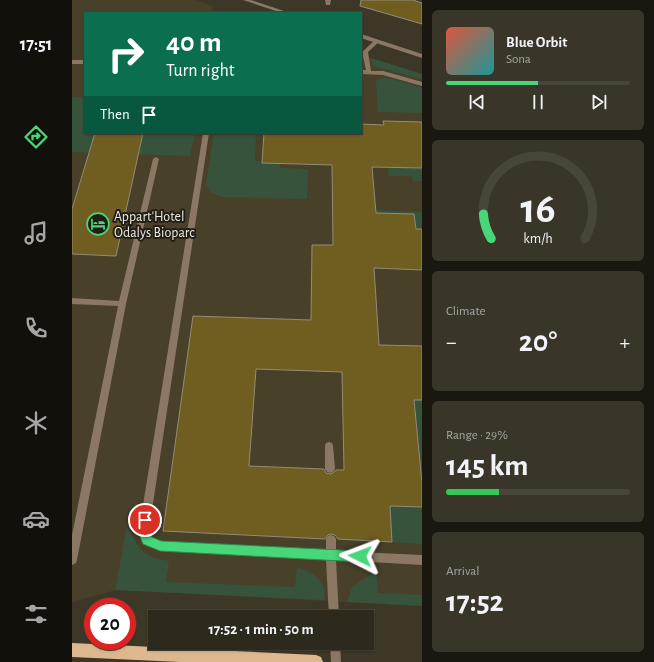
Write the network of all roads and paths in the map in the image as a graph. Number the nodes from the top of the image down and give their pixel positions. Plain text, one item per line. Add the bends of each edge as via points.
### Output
1 (246, 0) edge
2 (284, 12) edge
3 (362, 36) edge
4 (377, 41) junction
5 (422, 56) edge
6 (72, 62) edge
7 (84, 62) edge
8 (362, 72) edge
9 (369, 73) junction
10 (422, 84) edge
11 (206, 134) edge
12 (156, 158) dead end
13 (72, 301) edge
14 (122, 304) junction
15 (329, 446) dead end
16 (330, 469) dead end
17 (331, 539) dead end
18 (331, 555) junction
19 (72, 560) edge
20 (422, 560) edge
21 (334, 610) edge
22 (72, 650) edge
23 (335, 650) edge
24 (316, 662) edge
25 (336, 662) edge

1 - 2 street
3 - 4 street
4 - 5 street
4 - 9 street via 366,52
6 - 7 street
8 - 9 street
9 - 10 street via 383,73
11 - 18 street via 145,520 147,541 160,546
12 - 14 street
13 - 14 street
14 - 19 street
15 - 16 street
17 - 18 street
18 - 20 street
18 - 21 street
22 - 24 main road
23 - 25 street

